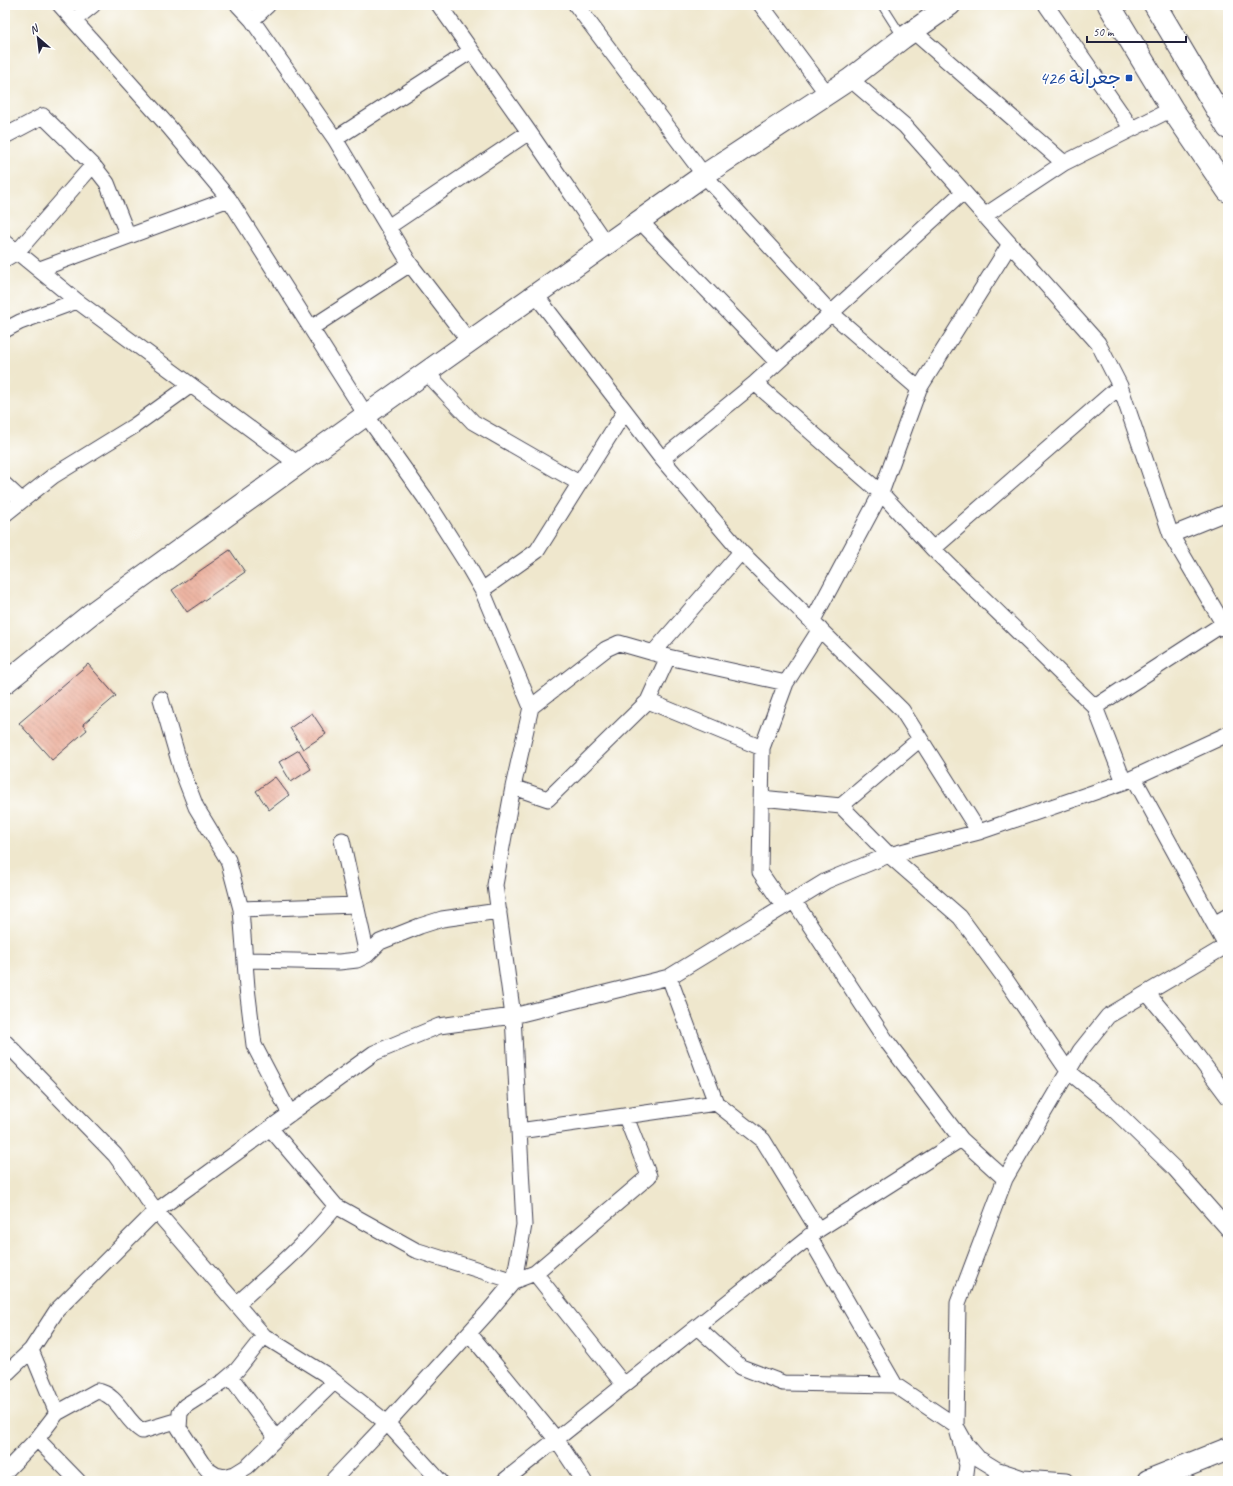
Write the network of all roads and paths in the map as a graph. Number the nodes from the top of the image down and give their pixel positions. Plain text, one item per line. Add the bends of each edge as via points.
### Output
1 (60, 5) edge
2 (93, 5) edge
3 (238, 5) edge
4 (268, 5) edge
5 (439, 5) edge
6 (576, 5) edge
7 (761, 5) edge
8 (882, 5) edge
9 (950, 5) edge
10 (1046, 5) edge
11 (1109, 5) edge
12 (1155, 5) edge
13 (74, 20) junction
14 (252, 20) junction
15 (908, 34) junction
16 (471, 51) junction
17 (850, 79) junction
18 (828, 95) junction
19 (1172, 109) junction
20 (1228, 128) edge
21 (1132, 129) junction
22 (529, 132) junction
23 (5, 136) edge
24 (335, 139) junction
25 (1064, 163) junction
26 (93, 165) junction
27 (704, 175) junction
28 (1228, 191) edge
29 (963, 192) junction
30 (229, 199) junction
31 (984, 216) junction
32 (639, 220) junction
33 (388, 227) junction
34 (128, 236) junction
35 (5, 242) edge
36 (606, 244) junction
37 (1010, 244) junction
38 (11, 255) edge
39 (410, 264) junction
40 (40, 269) junction
41 (535, 294) junction
42 (77, 301) junction
43 (831, 313) junction
44 (311, 328) junction
45 (5, 330) edge
46 (469, 341) junction
47 (777, 362) junction
48 (426, 372) junction
49 (755, 383) junction
50 (191, 385) junction
51 (1120, 386) junction
52 (919, 389) junction
53 (625, 410) junction
54 (366, 415) junction
55 (662, 459) junction
56 (298, 464) junction
57 (579, 483) junction
58 (5, 485) edge
59 (881, 493) junction
60 (21, 500) junction
61 (1228, 512) edge
62 (5, 514) edge
63 (1171, 534) junction
64 (933, 549) junction
65 (741, 552) junction
66 (482, 590) junction
67 (816, 626) junction
68 (1226, 628) edge
69 (653, 653) junction
70 (668, 658) junction
71 (5, 683) edge
72 (786, 683) junction
73 (161, 699) dead end
74 (648, 700) junction
75 (531, 707) junction
76 (1095, 707) junction
77 (1228, 734) edge
78 (920, 739) junction
79 (762, 748) junction
80 (1129, 780) junction
81 (513, 787) junction
82 (761, 798) junction
83 (842, 806) junction
84 (979, 832) junction
85 (342, 840) dead end
86 (889, 855) junction
87 (789, 904) junction
88 (356, 905) junction
89 (241, 909) junction
90 (499, 911) junction
91 (1228, 916) edge
92 (1214, 924) junction
93 (1227, 946) edge
94 (367, 955) junction
95 (245, 960) junction
96 (669, 976) junction
97 (1147, 993) junction
98 (513, 1016) junction
99 (5, 1042) edge
100 (1068, 1071) junction
101 (1228, 1097) edge
102 (716, 1102) junction
103 (290, 1114) junction
104 (626, 1117) junction
105 (270, 1128) junction
106 (519, 1131) junction
107 (961, 1139) junction
108 (1005, 1179) junction
109 (336, 1206) junction
110 (156, 1211) junction
111 (1228, 1229) edge
112 (813, 1233) junction
113 (535, 1273) junction
114 (514, 1281) junction
115 (237, 1304) junction
116 (697, 1327) junction
117 (469, 1333) junction
118 (264, 1336) junction
119 (31, 1350) junction
120 (5, 1375) edge
121 (230, 1376) junction
122 (334, 1382) junction
123 (624, 1385) junction
124 (895, 1385) junction
125 (57, 1414) junction
126 (179, 1420) junction
127 (387, 1423) junction
128 (956, 1426) junction
129 (276, 1438) junction
130 (556, 1439) junction
131 (37, 1440) junction
132 (1228, 1448) edge
133 (5, 1472) edge
134 (1022, 1478) junction
135 (78, 1481) edge
136 (332, 1481) edge
137 (440, 1481) edge
138 (504, 1481) edge
139 (584, 1481) edge
140 (965, 1481) edge
141 (994, 1481) edge
142 (1066, 1481) edge
143 (1148, 1481) edge

1 - 13 street
2 - 13 street
3 - 14 street
4 - 14 street
5 - 16 street
6 - 27 street
7 - 18 street
8 - 15 lane
9 - 15 main road
10 - 21 street
11 - 19 main road
12 - 20 main road
13 - 30 street
14 - 24 street
15 - 17 main road
15 - 25 street
16 - 22 street
16 - 24 street
17 - 18 main road
17 - 29 street via 905,126
18 - 27 main road
19 - 21 street
19 - 28 main road
21 - 25 street
22 - 33 street
22 - 36 street
23 - 26 street via 43,116
24 - 33 street
25 - 31 street
26 - 34 street via 107,182
26 - 38 street
27 - 32 main road
27 - 43 street
29 - 31 street
29 - 43 street
30 - 34 street
30 - 44 street
31 - 37 street
32 - 36 main road
32 - 47 street
33 - 39 street
34 - 40 street
35 - 38 street
36 - 41 main road
37 - 51 street via 1098,343
37 - 52 street
38 - 40 street
39 - 44 street
39 - 46 street
40 - 42 street
41 - 46 main road
41 - 53 street
42 - 45 street
42 - 50 street
43 - 47 street
43 - 52 street
44 - 54 street
46 - 48 main road
47 - 49 street
48 - 54 main road
48 - 57 street via 473,422
49 - 55 street
49 - 59 street
50 - 56 street
50 - 60 street via 134,426
51 - 63 street
51 - 64 street
52 - 59 street
53 - 55 street
53 - 57 street
54 - 56 main road
54 - 66 street via 425,498
55 - 65 street
56 - 71 main road via 92,613
57 - 66 street via 537,551
58 - 60 street
59 - 64 street
59 - 67 street
60 - 62 street
61 - 63 street
63 - 68 street
64 - 76 street
65 - 67 street
65 - 69 street
66 - 75 street
67 - 72 street
67 - 78 street via 902,710
68 - 76 street
69 - 70 street
69 - 75 street via 619,643 606,649
70 - 72 street
70 - 74 street
72 - 79 street
73 - 89 street via 181,768 196,807 228,860
74 - 79 street
74 - 81 street via 548,799
75 - 81 street
76 - 80 street
77 - 80 street
78 - 83 street
78 - 84 street
79 - 82 street
80 - 84 street
80 - 92 street
81 - 90 street via 495,885
82 - 83 street
82 - 87 street via 760,872
83 - 86 street
84 - 86 street
85 - 88 street
86 - 87 street via 826,881
86 - 100 street via 960,917
87 - 96 street
87 - 107 street via 885,1039
88 - 89 street
88 - 94 street
89 - 95 street
90 - 94 street via 442,919 420,926 380,942
90 - 98 street
91 - 92 street
92 - 93 street
93 - 97 street
94 - 95 street via 358,960 339,962
95 - 103 street via 254,1046
96 - 98 street
96 - 102 street
97 - 100 street via 1108,1016 1080,1051
97 - 101 street
98 - 103 street via 439,1026 374,1053
98 - 106 street
99 - 110 street via 115,1155
100 - 108 street
100 - 111 street via 1108,1103 1175,1169
102 - 104 street
102 - 112 street via 763,1140
103 - 105 street
104 - 106 street
104 - 113 street via 649,1176
105 - 109 street
105 - 110 street
106 - 114 street via 524,1225
107 - 108 street
107 - 112 street
108 - 128 street via 958,1303
109 - 114 street via 415,1250
109 - 115 street via 285,1261
110 - 115 street
110 - 119 street via 57,1310
112 - 116 street
112 - 124 street
113 - 114 street
113 - 123 street
114 - 117 street
115 - 118 street
116 - 123 street
116 - 124 street via 741,1367 783,1384
117 - 127 street
117 - 130 street
118 - 121 street
118 - 122 street
119 - 120 street
119 - 125 street
121 - 126 street via 185,1406
121 - 129 street
122 - 127 street
122 - 129 street
123 - 130 street
124 - 128 street
125 - 126 street via 98,1391 104,1392 112,1399 136,1428 142,1431
125 - 131 street
126 - 129 street via 179,1428 202,1463 208,1470 225,1477 248,1466
127 - 136 street
127 - 137 street
128 - 134 street via 978,1458 996,1470
128 - 140 street via 966,1465
130 - 138 street
130 - 139 street
131 - 133 street
131 - 135 street
132 - 143 main road
134 - 141 street
134 - 142 street

